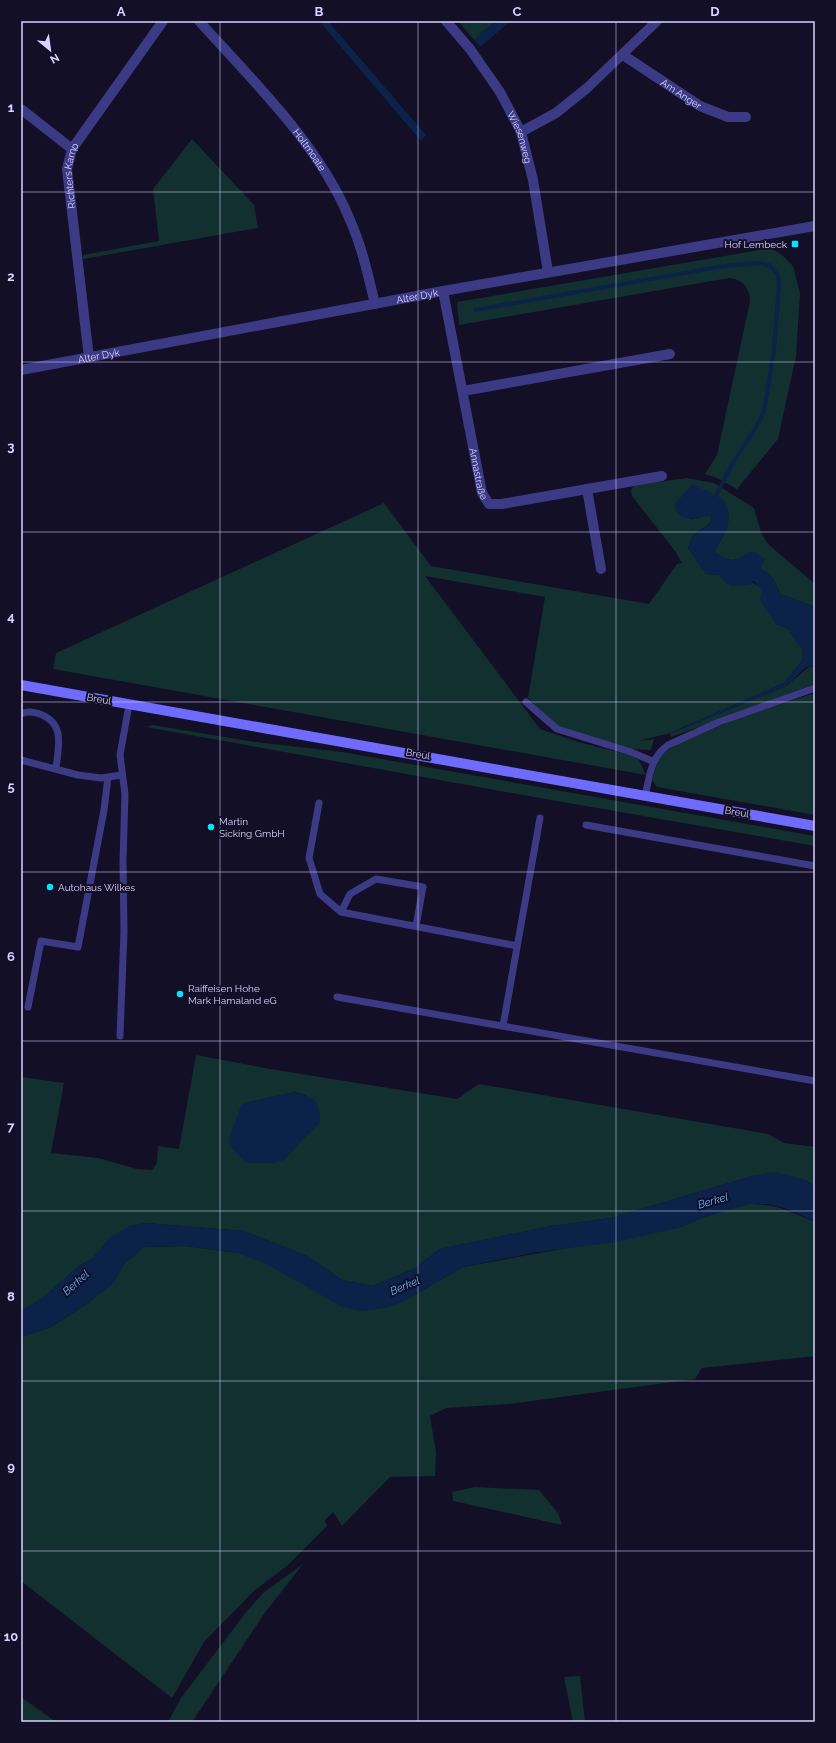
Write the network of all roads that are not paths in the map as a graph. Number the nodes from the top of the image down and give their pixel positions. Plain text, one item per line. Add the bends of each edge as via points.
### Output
1 (163, 21) edge
2 (199, 21) edge
3 (446, 21) edge
4 (657, 21) edge
5 (623, 55) junction
6 (21, 109) edge
7 (746, 117) dead end
8 (522, 132) junction
9 (72, 149) junction
10 (815, 226) edge
11 (548, 272) junction
12 (444, 291) junction
13 (375, 304) junction
14 (670, 354) dead end
15 (89, 358) junction
16 (21, 370) edge
17 (463, 391) junction
18 (662, 476) dead end
19 (587, 489) junction
20 (601, 569) dead end
21 (21, 685) edge
22 (815, 688) edge
23 (526, 702) dead end
24 (129, 705) junction
25 (21, 714) edge
26 (21, 760) edge
27 (652, 761) junction
28 (56, 769) junction
29 (122, 775) junction
30 (108, 777) junction
31 (645, 796) junction
32 (319, 803) dead end
33 (540, 818) dead end
34 (586, 825) dead end
35 (815, 826) edge
36 (815, 866) edge
37 (341, 912) junction
38 (416, 926) junction
39 (517, 946) junction
40 (338, 997) dead end
41 (28, 1007) dead end
42 (503, 1026) junction
43 (120, 1036) dead end
44 (815, 1081) edge

1 - 9 street, Richters Kamp
2 - 13 street, Holtmoate via 277,108 316,158 350,218 364,257
3 - 8 street, Wiesenweg via 470,49 500,92
4 - 5 street
5 - 7 street, Am Anger via 700,106 728,117
5 - 8 street via 556,113
6 - 9 street
8 - 11 street, Wiesenweg via 533,180
9 - 15 street, Richters Kamp via 67,169
10 - 11 street, Alter Dyk
11 - 12 street, Alter Dyk
12 - 13 street, Alter Dyk
12 - 17 street, Annastraße
13 - 15 street, Alter Dyk
14 - 17 street
15 - 16 street, Alter Dyk
17 - 19 street, Annastraße via 482,493 489,504
18 - 19 street, Annastraße
19 - 20 street
21 - 24 main road, Breul
22 - 27 lane via 692,733 661,750
23 - 27 lane via 557,729
24 - 29 lane via 120,756
24 - 31 main road, Breul
25 - 28 lane via 36,713 48,718 54,725 60,736
26 - 28 lane
27 - 31 lane
28 - 30 lane via 78,775
29 - 30 lane
29 - 43 lane via 125,794 124,932
30 - 41 lane via 78,947 41,941
31 - 35 main road, Breul
32 - 37 lane via 309,858 320,894
33 - 39 lane
34 - 36 lane
37 - 38 lane
37 - 38 lane via 350,894 376,879 423,887
38 - 39 lane
39 - 42 lane
40 - 42 lane
42 - 44 lane

